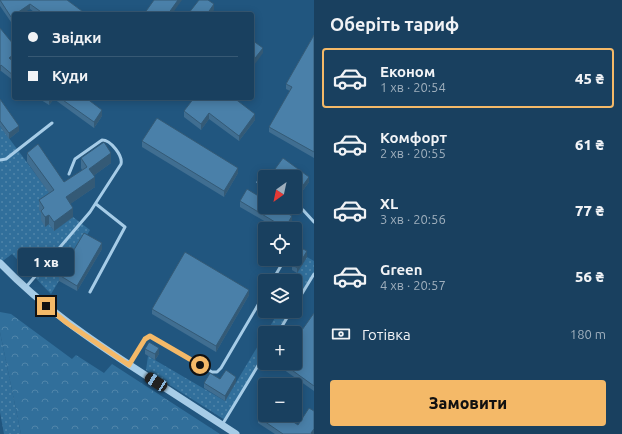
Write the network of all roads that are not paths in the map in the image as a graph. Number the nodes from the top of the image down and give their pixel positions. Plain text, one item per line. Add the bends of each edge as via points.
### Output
1 (52, 123) dead end
2 (0, 160) edge
3 (69, 174) dead end
4 (96, 204) junction
5 (302, 209) edge
6 (314, 222) edge
7 (0, 263) edge
8 (314, 274) edge
9 (25, 288) junction
10 (90, 292) dead end
11 (302, 294) edge
12 (258, 306) edge
13 (129, 365) junction
14 (258, 366) edge
15 (222, 425) junction
16 (236, 434) edge

1 - 2 lane via 6,159
3 - 4 lane via 75,159 102,140 109,142 122,160
4 - 9 lane
4 - 10 lane via 125,227
5 - 6 lane
7 - 9 street
8 - 11 lane
9 - 13 street via 67,323
12 - 13 lane via 217,372 212,372 150,336 145,339
13 - 15 street
14 - 15 lane
15 - 16 street

